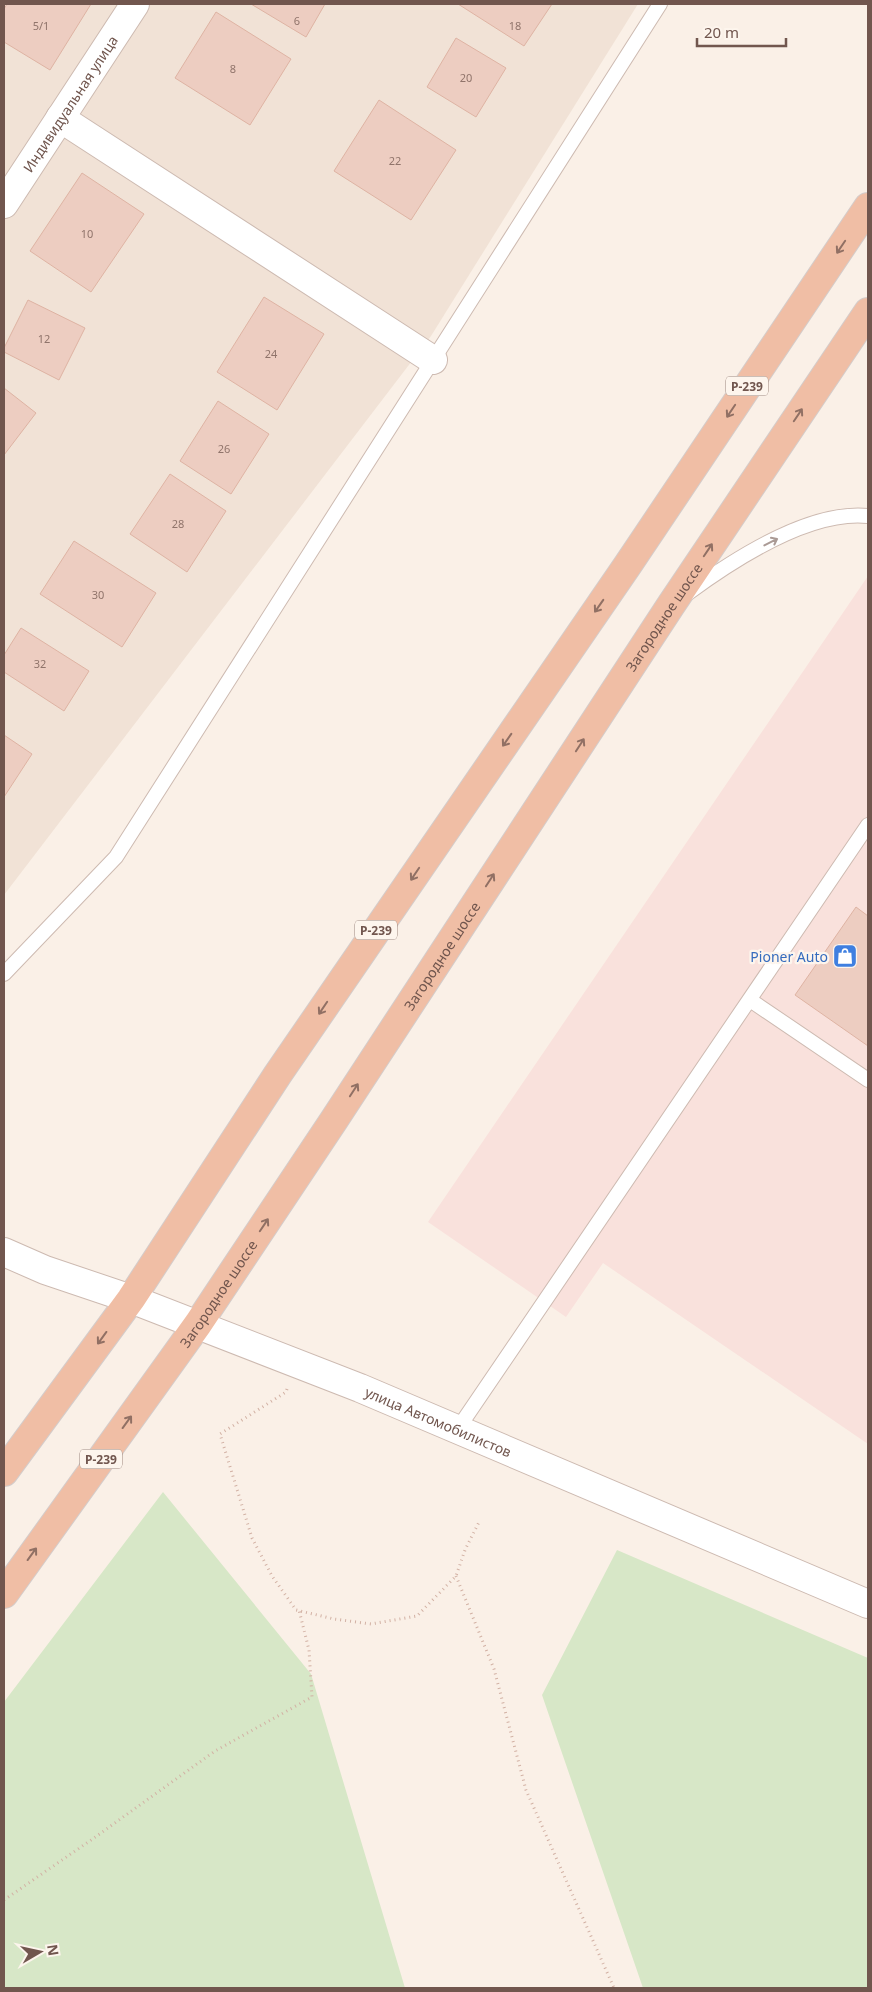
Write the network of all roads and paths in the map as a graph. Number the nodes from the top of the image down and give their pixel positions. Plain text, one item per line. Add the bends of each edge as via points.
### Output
1 (135, 4) edge
2 (660, 4) edge
3 (60, 118) junction
4 (4, 204) edge
5 (868, 207) edge
6 (868, 312) edge
7 (433, 360) junction
8 (868, 516) edge
9 (671, 605) junction
10 (868, 825) edge
11 (4, 974) edge
12 (750, 1000) junction
13 (868, 1080) edge
14 (4, 1252) edge
15 (131, 1299) junction
16 (198, 1324) junction
17 (298, 1364) junction
18 (457, 1430) junction
19 (4, 1472) edge
20 (480, 1520) dead end
21 (456, 1576) junction
22 (4, 1594) edge
23 (868, 1604) edge
24 (299, 1610) junction
25 (4, 1900) edge
26 (614, 1988) edge

1 - 3 street, Индивидуальная улица
2 - 7 lane
3 - 4 street, Индивидуальная улица
3 - 7 street
5 -> 15 highway, Р-239 via 622,574 278,1074
9 -> 6 highway, Загородное шоссе / Р-239
7 - 11 lane via 116,857
9 -> 8 lane via 725,566 776,539 821,521
16 -> 9 highway, Загородное шоссе / Р-239
10 - 12 lane
12 - 13 lane
12 - 18 lane
14 - 15 street, улица Автомобилистов via 45,1270
15 - 16 street, улица Автомобилистов
15 -> 19 highway, Р-239
16 - 17 street, улица Автомобилистов
22 -> 16 highway, Загородное шоссе / Р-239
17 - 18 street, улица Автомобилистов
17 - 24 path via 286,1392 220,1434 252,1538 272,1576
18 - 23 street, улица Автомобилистов
20 - 21 path
21 - 24 path via 417,1616 371,1624
21 - 26 path via 494,1669 526,1790
24 - 25 path via 309,1650 312,1697 215,1751

